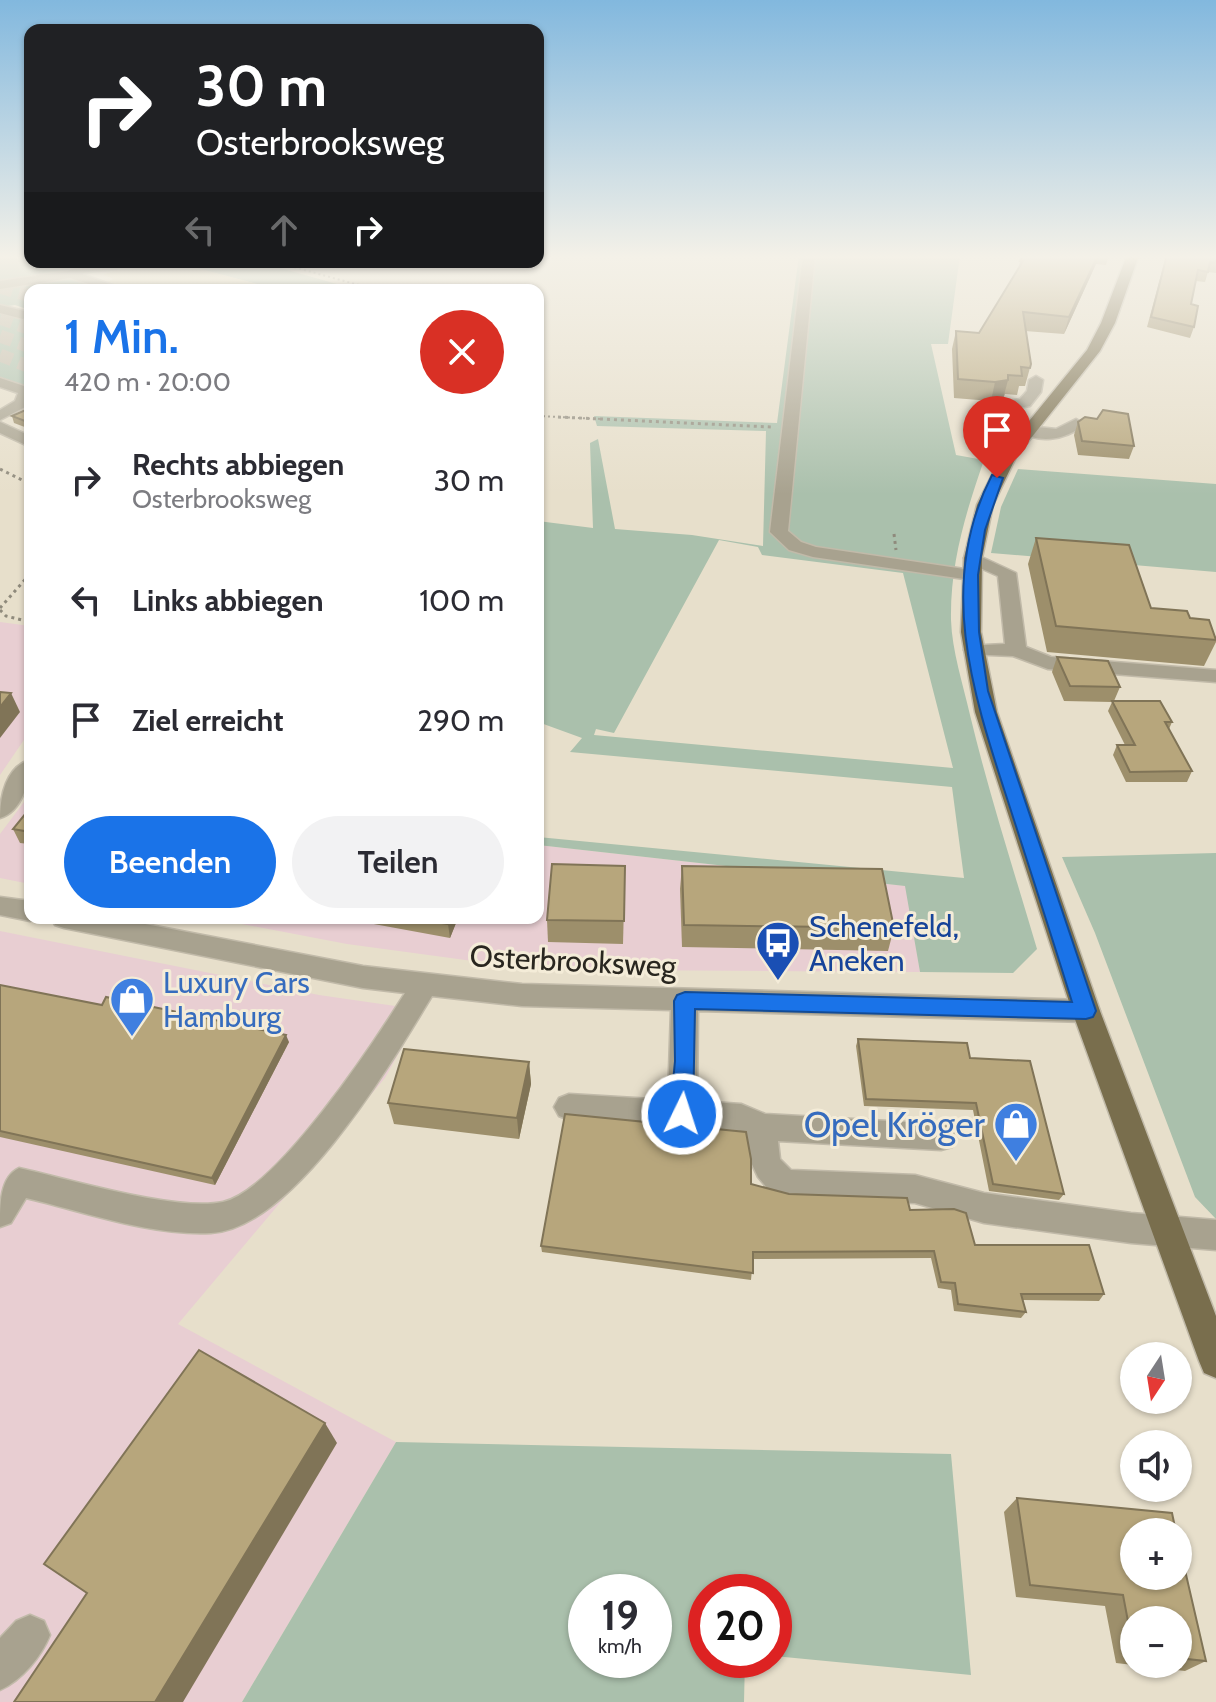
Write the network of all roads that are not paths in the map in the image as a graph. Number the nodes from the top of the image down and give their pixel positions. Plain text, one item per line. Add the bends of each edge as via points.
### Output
1 (801, 334) edge
2 (1102, 334) edge
3 (1036, 380) dead end
4 (0, 382) edge
5 (24, 390) edge
6 (24, 397) edge
7 (1025, 403) junction
8 (1047, 409) junction
9 (0, 416) edge
10 (991, 418) dead end
11 (1076, 424) edge
12 (0, 427) edge
13 (1028, 431) junction
14 (24, 439) edge
15 (972, 566) junction
16 (974, 650) junction
17 (1016, 650) junction
18 (1216, 676) edge
19 (24, 776) edge
20 (0, 810) edge
21 (0, 906) edge
22 (24, 910) edge
23 (94, 924) edge
24 (424, 986) junction
25 (685, 1001) junction
26 (1086, 1011) junction
27 (569, 1107) dead end
28 (682, 1114) junction
29 (762, 1127) junction
30 (941, 1137) dead end
31 (0, 1212) edge
32 (1168, 1232) junction
33 (1216, 1235) edge
34 (1216, 1361) edge
35 (30, 1635) dead end
36 (0, 1669) edge

1 - 15 street via 779,532 813,552
2 - 8 main road
3 - 7 street
4 - 5 street
6 - 9 street
7 - 8 street
7 - 10 street via 995,407
8 - 13 main road
11 - 13 street via 1055,436
12 - 14 street
13 - 15 main road via 985,505
15 - 16 main road
15 - 17 street via 1007,573
16 - 17 street
16 - 26 main road via 981,691
17 - 18 street via 1048,663
19 - 20 street
21 - 22 street
23 - 24 street, Osterbrooksweg
24 - 25 street, Osterbrooksweg
24 - 31 street via 377,1063 268,1195 229,1216 189,1218 19,1182
25 - 26 street, Osterbrooksweg
25 - 28 street
26 - 32 main road
27 - 28 street
28 - 29 street via 741,1117
29 - 30 street
29 - 32 street via 771,1176 787,1184 915,1189 984,1208
32 - 33 street
32 - 34 main road
35 - 36 street

